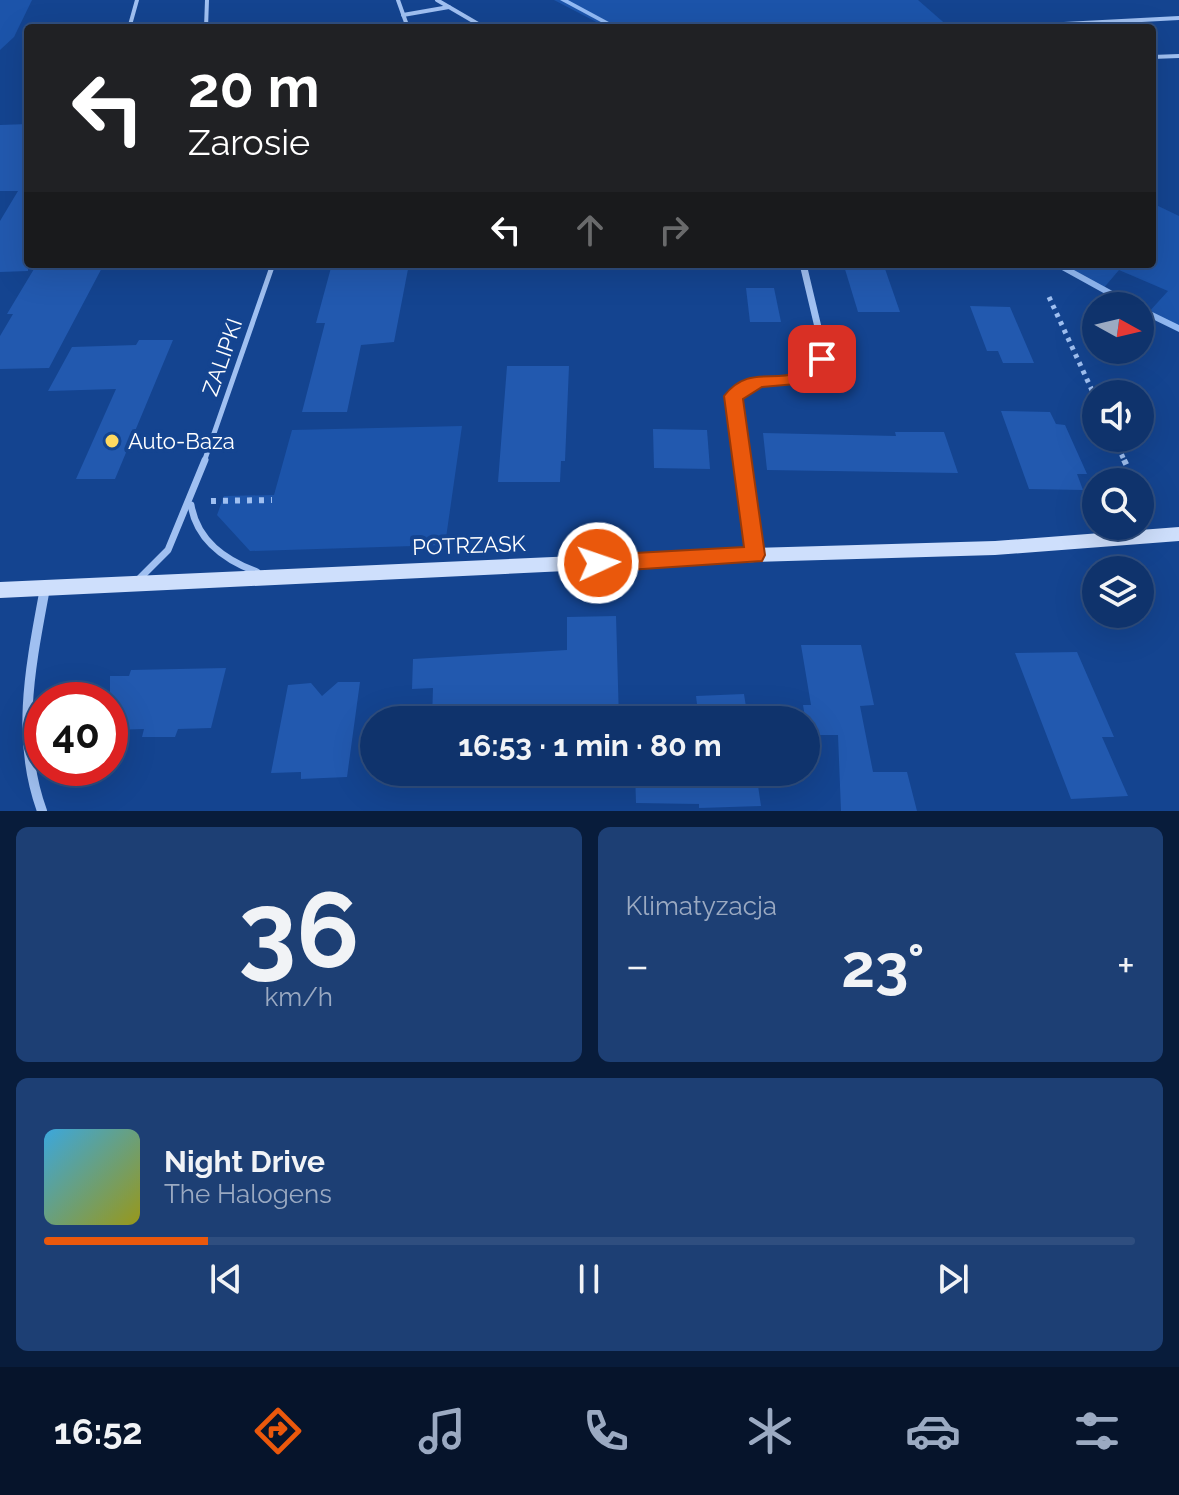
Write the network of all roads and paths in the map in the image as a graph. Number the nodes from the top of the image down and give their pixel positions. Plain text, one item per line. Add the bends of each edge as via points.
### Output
1 (137, 0) edge
2 (207, 0) edge
3 (398, 0) edge
4 (437, 0) edge
5 (449, 7) junction
6 (403, 15) junction
7 (1179, 18) edge
8 (130, 24) edge
9 (206, 24) edge
10 (406, 24) edge
11 (478, 24) edge
12 (1066, 24) edge
13 (1179, 56) edge
14 (1156, 57) edge
15 (272, 268) edge
16 (804, 268) edge
17 (1049, 297) dead end
18 (1087, 380) edge
19 (272, 500) dead end
20 (190, 502) junction
21 (1179, 534) edge
22 (755, 555) junction
23 (274, 577) junction
24 (133, 583) junction
25 (45, 588) junction
26 (0, 590) edge
27 (42, 811) edge

1 - 8 lane
2 - 9 lane
3 - 6 lane
4 - 5 lane
5 - 6 lane
5 - 11 lane
6 - 10 lane
7 - 12 lane
13 - 14 lane
15 - 20 lane, ZALIPKI
16 - 22 street via 822,359 801,378 758,381 733,396
17 - 18 path
19 - 20 path
20 - 23 lane via 191,521 212,546 239,566
20 - 24 lane, ZALIPKI via 168,550
21 - 22 street, POTRZASK via 995,548
22 - 23 street, POTRZASK
23 - 24 street, POTRZASK
24 - 25 street, POTRZASK
25 - 26 street, POTRZASK
25 - 27 street via 24,737

